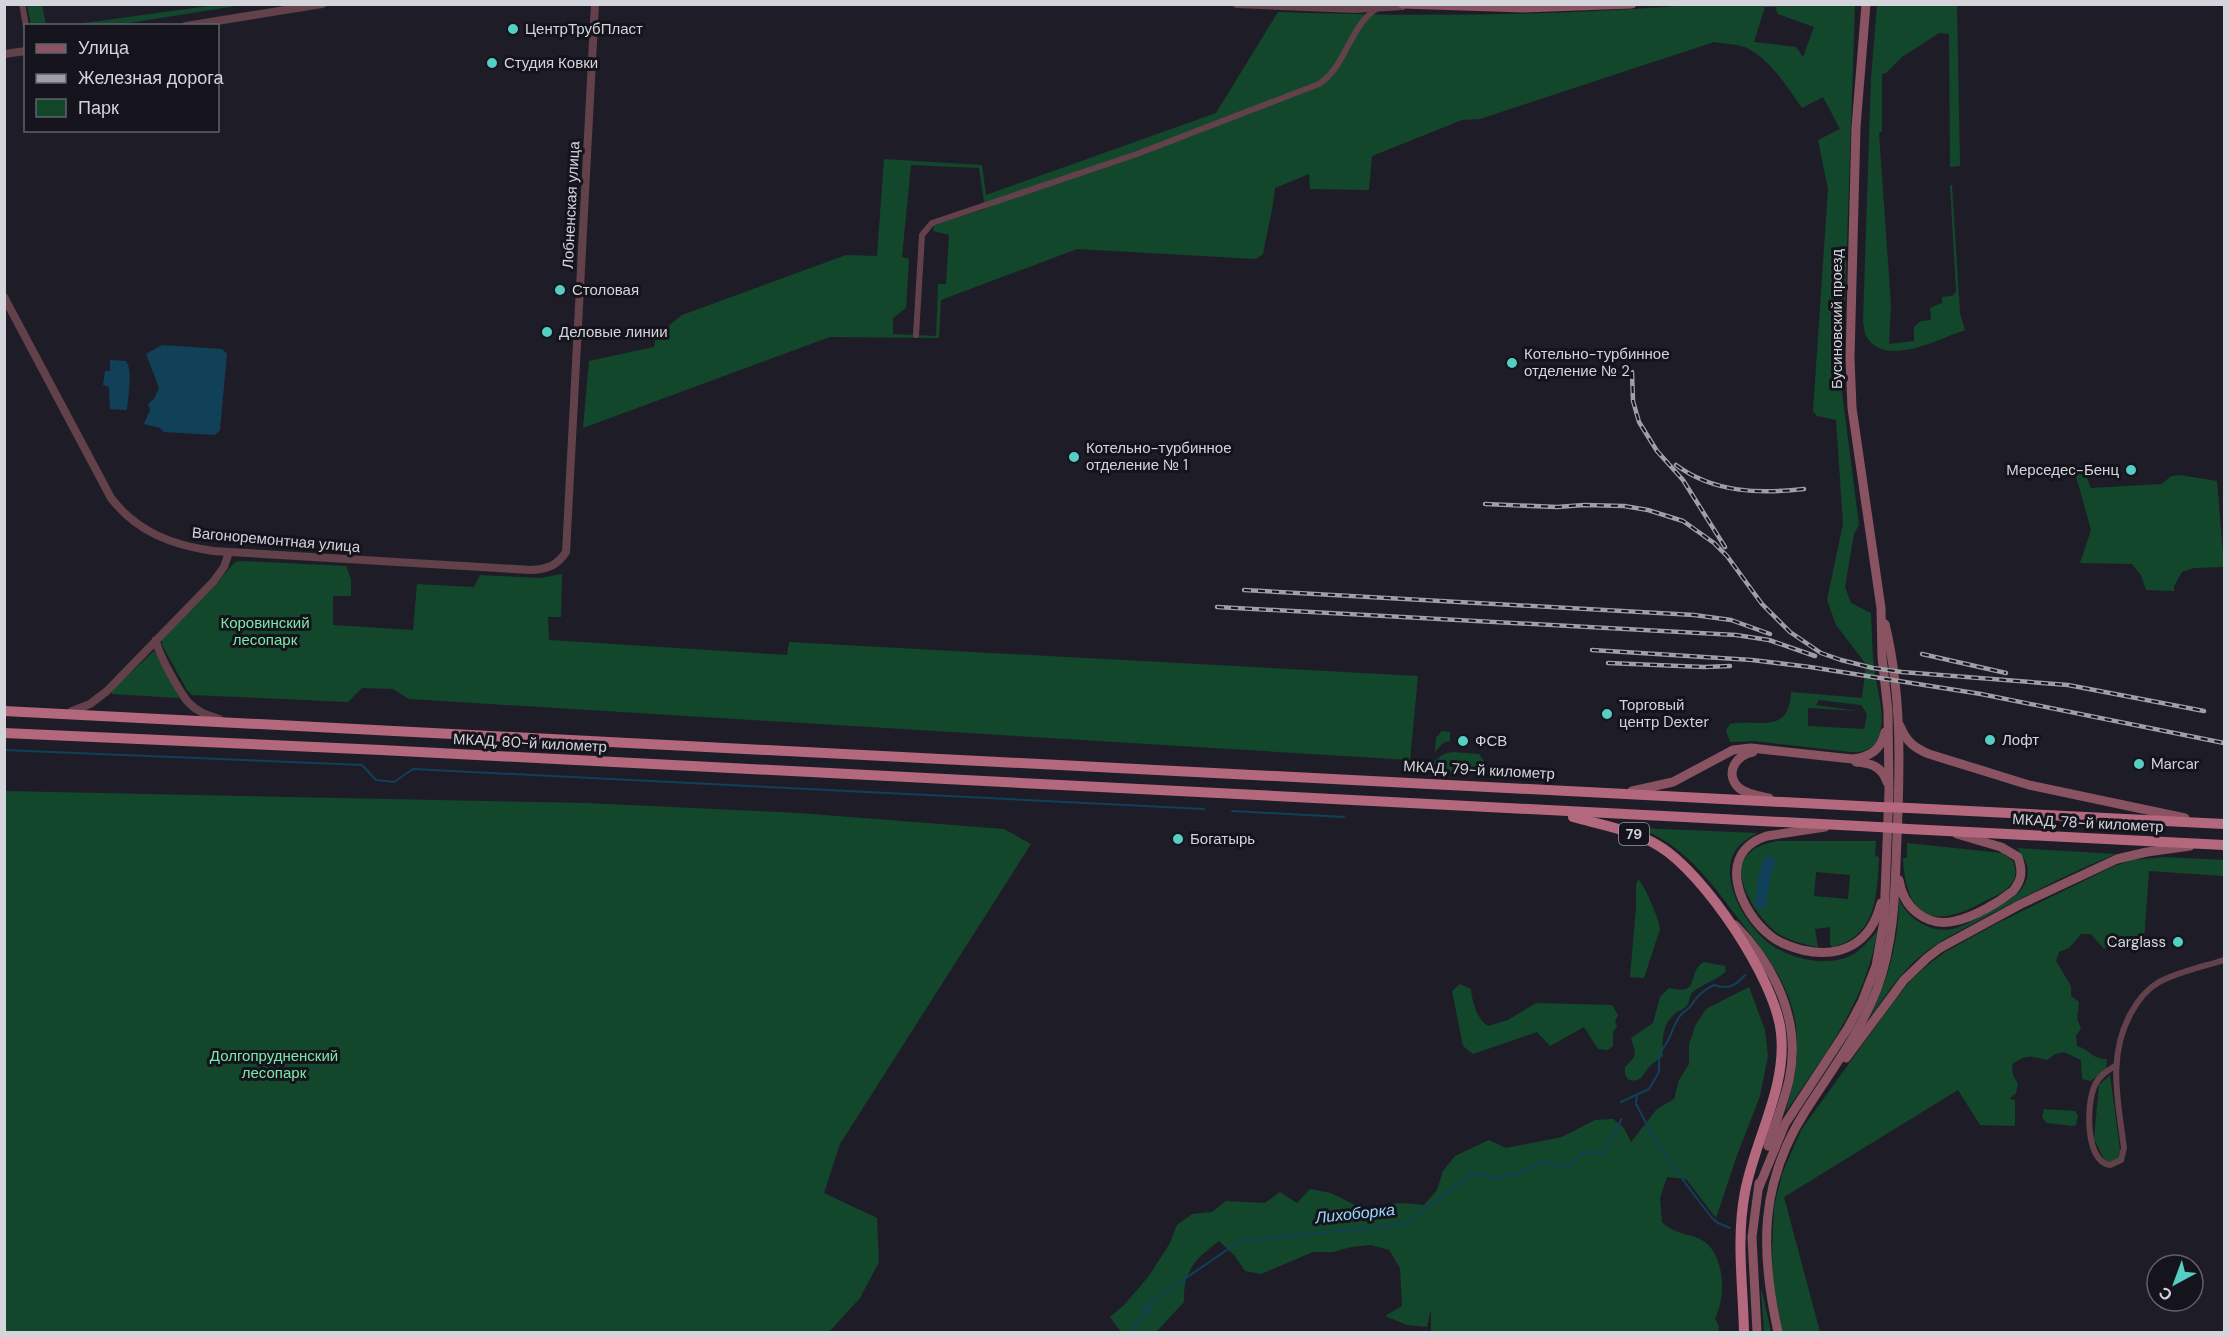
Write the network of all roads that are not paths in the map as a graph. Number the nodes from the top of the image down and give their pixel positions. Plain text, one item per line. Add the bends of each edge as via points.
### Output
1 (22, 4) edge
2 (322, 4) edge
3 (595, 4) edge
4 (1238, 4) edge
5 (1632, 4) edge
6 (1863, 4) edge
7 (1402, 5) edge
8 (1379, 8) junction
9 (26, 24) edge
10 (198, 24) edge
11 (24, 51) edge
12 (4, 54) edge
13 (4, 297) edge
14 (916, 335) dead end
15 (229, 552) junction
16 (566, 552) joint
17 (1881, 608) junction
18 (156, 640) junction
19 (4, 711) edge
20 (1888, 711) junction
21 (62, 714) junction
22 (1898, 720) junction
23 (225, 721) junction
24 (4, 733) edge
25 (1002, 762) joint
26 (1889, 791) junction
27 (1625, 793) junction
28 (1777, 801) junction
29 (1953, 810) joint
30 (1553, 811) junction
31 (2208, 823) junction
32 (2224, 824) edge
33 (1839, 825) junction
34 (1949, 831) junction
35 (2212, 844) junction
36 (2224, 844) edge
37 (1896, 856) junction
38 (1885, 889) junction
39 (1719, 908) junction
40 (2224, 960) edge
41 (2115, 1065) junction
42 (1823, 1085) junction
43 (1759, 1187) junction
44 (1744, 1332) edge
45 (1757, 1332) edge
46 (1778, 1332) edge

1 - 9 street
2 - 10 street
3 - 16 street, Лобненская улица
4 - 8 street
5 - 7 main road via 1528,8
6 - 17 main road, Бусиновский проезд via 1850,358 1852,408
7 - 8 street
8 - 14 street via 1362,21 1330,75 1319,84 1137,154 932,223 922,236
11 - 12 street
13 - 15 street, Вагоноремонтная улица via 116,505 161,539
15 - 16 street, Вагоноремонтная улица via 531,570 554,565
15 - 18 street via 213,582
17 - 20 main road
17 - 22 main road via 1892,653
18 - 21 street via 99,698 82,709
18 - 23 street via 187,701 204,714
19 - 21 highway, МКАД, 80-й километр
20 - 26 main road
20 - 27 main road via 1883,741 1863,758 1738,749 1673,782
21 - 23 highway, МКАД, 80-й километр
22 - 31 main road via 1907,741 1929,754 2029,785
22 - 37 main road
23 - 25 highway, МКАД, 80-й километр
24 - 30 highway, МКАД, 80-й километр
25 - 27 highway, МКАД, 79-й километр
26 - 28 main road via 1883,772 1869,763 1754,752 1740,757 1733,766 1737,786 1744,792
26 - 38 main road
27 - 28 highway, МКАД, 79-й километр
28 - 29 highway, МКАД, 79-й километр, bridge
29 - 31 highway, МКАД, 78-й километр
30 - 33 highway
30 - 39 highway, 79 via 1628,831 1659,846 1682,863
31 - 32 highway, МКАД, 78-й километр
33 - 34 highway, bridge
33 - 38 main road via 1767,836 1745,848 1735,876 1756,919 1771,936 1789,945 1814,952 1842,950 1870,930
34 - 35 highway, МКАД, 78-й километр
34 - 37 main road via 2001,847 2018,857 2022,872 2013,891 1955,921 1932,920 1912,910 1906,902
35 - 36 highway, МКАД, 78-й километр
35 - 42 main road via 2117,859 1940,948 1904,980
37 - 42 main road via 1891,939 1877,988
38 - 43 main road via 1880,946 1866,994 1785,1124
39 - 43 main road via 1744,934 1774,977 1791,1028 1789,1078
39 - 44 highway via 1760,972 1773,999 1782,1033 1779,1076 1749,1173 1742,1214
40 - 41 street via 2180,973 2148,990 2128,1019
41 - 41 street via 2095,1084 2090,1112 2094,1152 2098,1160 2110,1165 2121,1160 2124,1148
42 - 46 main road via 1782,1154 1769,1195 1766,1253
43 - 45 main road via 1752,1237

